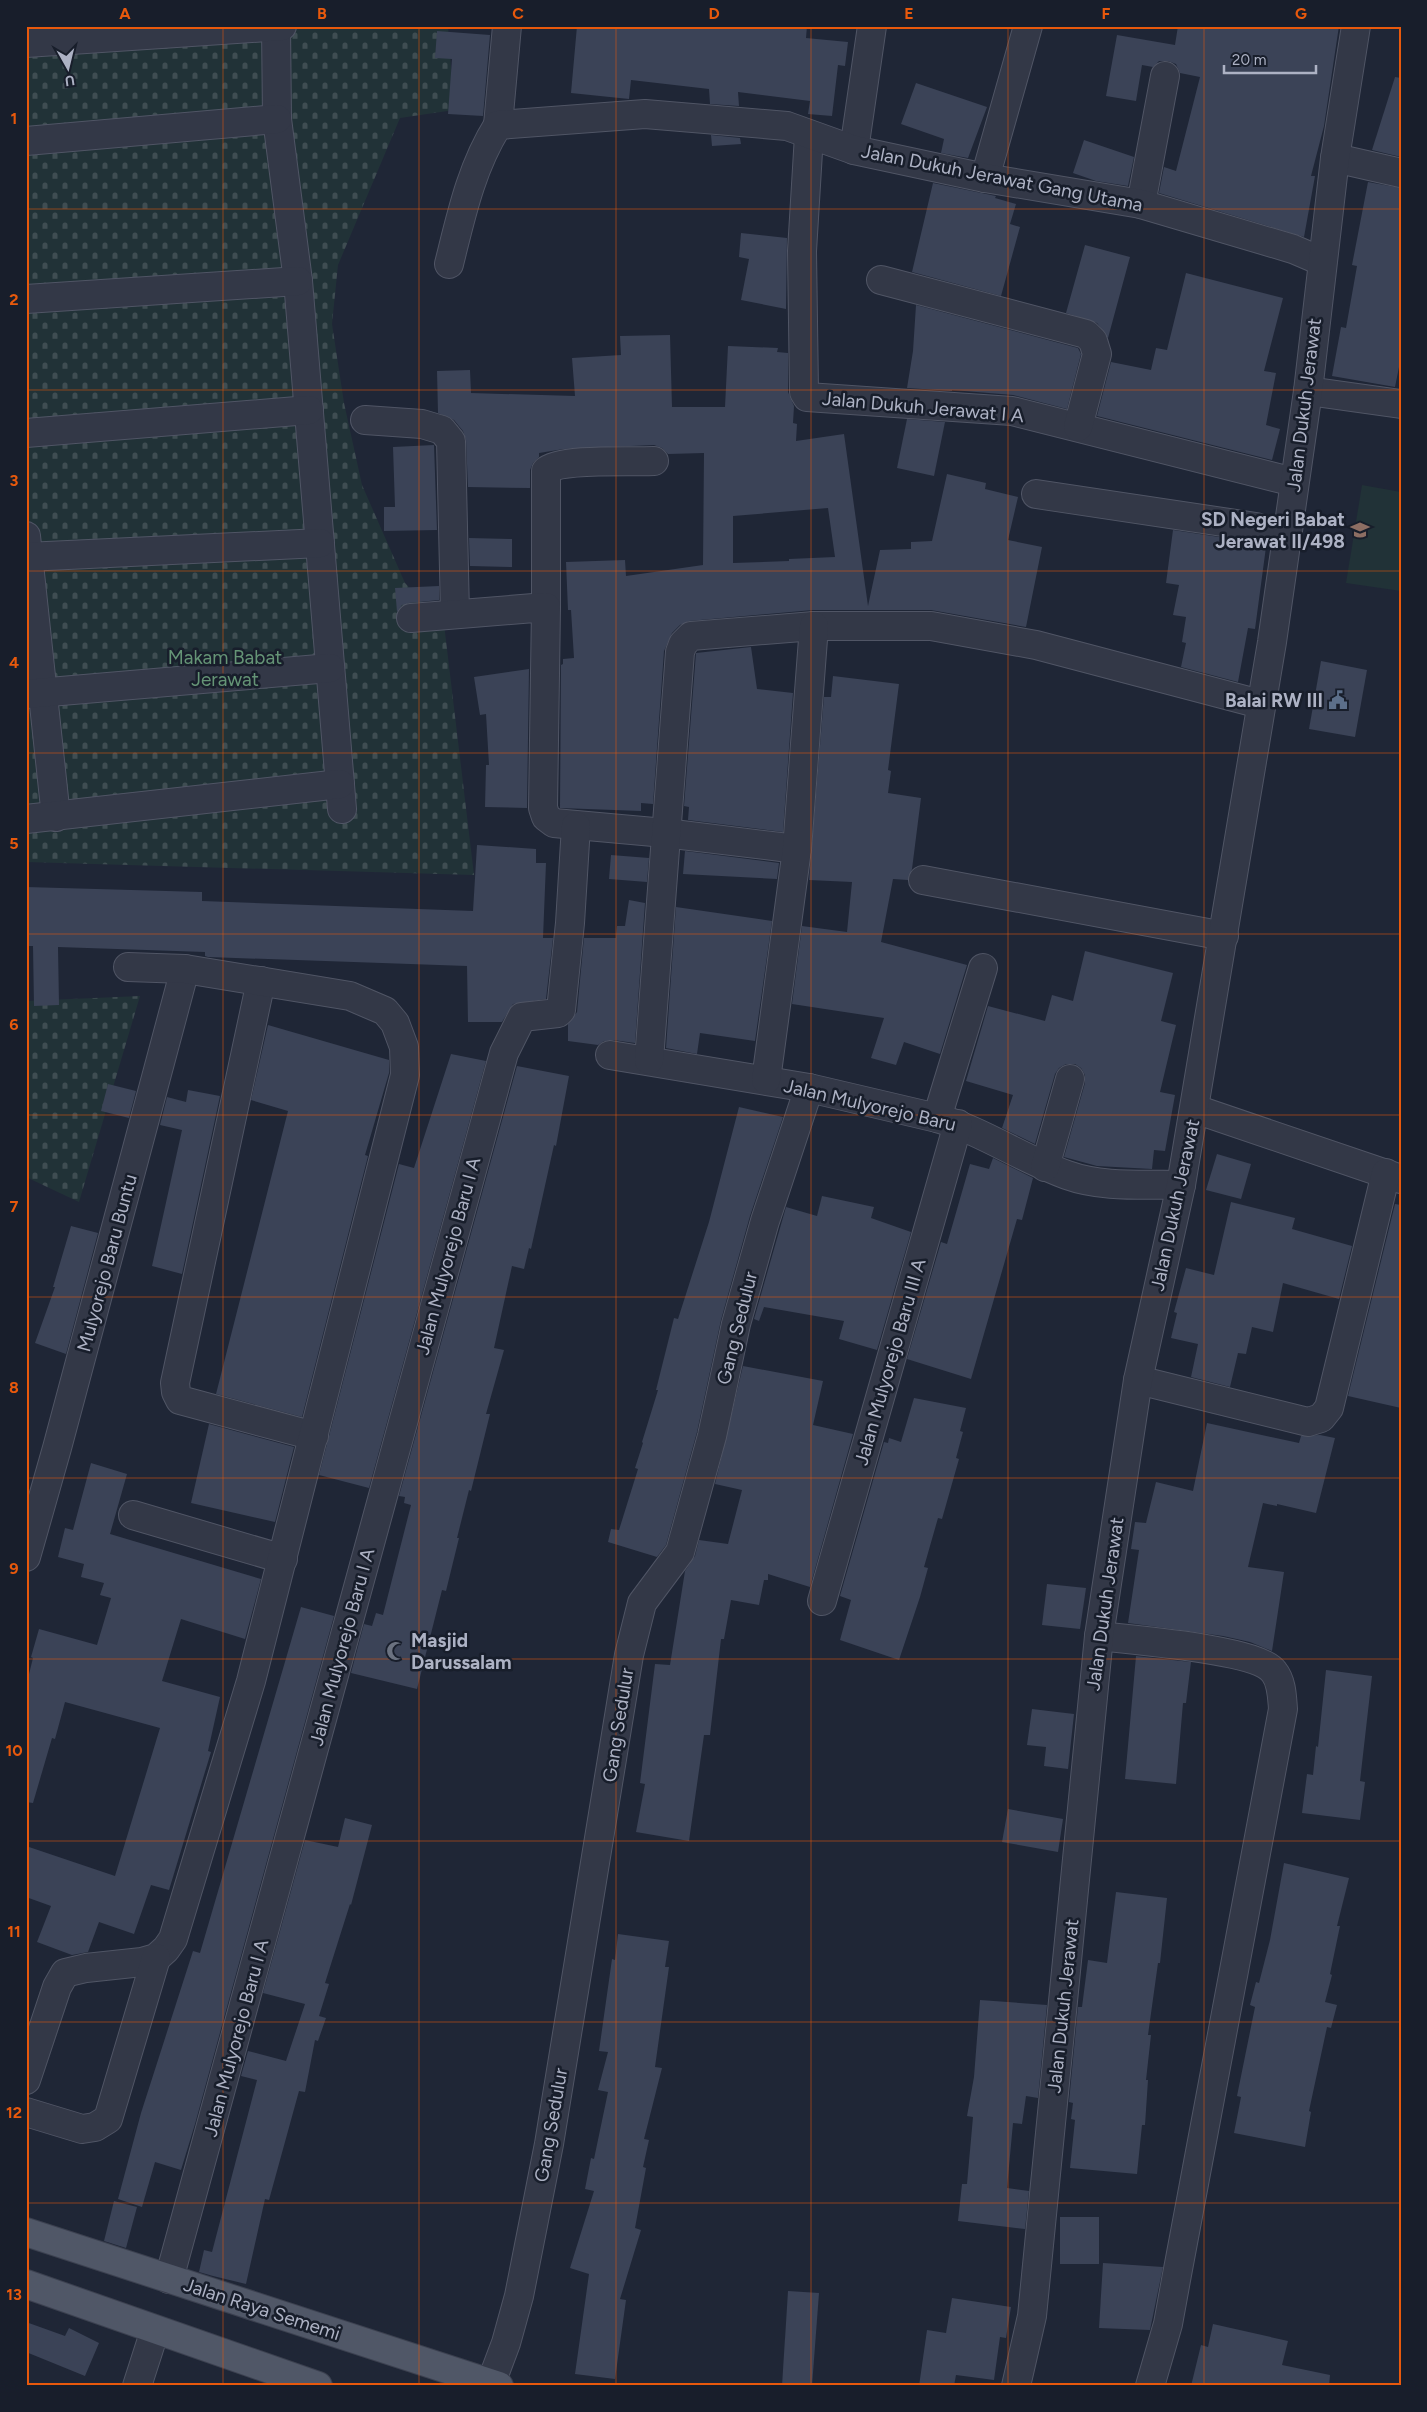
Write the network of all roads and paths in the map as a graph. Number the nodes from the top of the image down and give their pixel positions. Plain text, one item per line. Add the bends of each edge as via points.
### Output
1 (278, 26) edge
2 (507, 26) edge
3 (872, 26) edge
4 (1028, 26) edge
5 (1356, 26) edge
6 (26, 42) edge
7 (1165, 76) dead end
8 (277, 119) junction
9 (498, 125) junction
10 (809, 134) junction
11 (26, 141) edge
12 (854, 150) junction
13 (1335, 158) junction
14 (1401, 173) edge
15 (985, 178) junction
16 (1141, 204) junction
17 (1321, 261) junction
18 (449, 264) dead end
19 (882, 280) dead end
20 (298, 281) junction
21 (26, 299) edge
22 (1308, 391) junction
23 (1401, 404) edge
24 (309, 410) junction
25 (365, 420) dead end
26 (1078, 427) junction
27 (26, 433) edge
28 (654, 461) dead end
29 (1294, 482) junction
30 (1036, 494) dead end
31 (1288, 538) junction
32 (320, 543) junction
33 (27, 550) edge
34 (546, 607) junction
35 (455, 614) junction
36 (411, 618) dead end
37 (814, 626) junction
38 (330, 668) junction
39 (34, 693) edge
40 (1260, 704) junction
41 (56, 817) junction
42 (26, 819) edge
43 (576, 826) junction
44 (665, 833) junction
45 (797, 850) junction
46 (923, 880) dead end
47 (1224, 936) junction
48 (128, 967) dead end
49 (983, 968) dead end
50 (185, 969) junction
51 (260, 981) junction
52 (610, 1055) dead end
53 (649, 1060) junction
54 (1070, 1079) dead end
55 (766, 1080) junction
56 (809, 1088) junction
57 (1194, 1109) junction
58 (948, 1121) junction
59 (1045, 1167) junction
60 (1393, 1176) edge
61 (1181, 1185) junction
62 (1138, 1380) junction
63 (314, 1436) junction
64 (133, 1515) dead end
65 (26, 1557) edge
66 (283, 1559) junction
67 (822, 1601) dead end
68 (1099, 1636) junction
69 (156, 1958) junction
70 (26, 2080) edge
71 (26, 2112) edge
72 (26, 2232) edge
73 (175, 2259) junction
74 (26, 2284) edge
75 (155, 2330) junction
76 (499, 2370) edge
77 (136, 2386) edge
78 (318, 2386) edge
79 (1016, 2386) edge
80 (1150, 2386) edge

1 - 6 street
1 - 8 street
2 - 9 street
3 - 12 street
4 - 15 street
5 - 13 street, Jalan Dukuh Jerawat
7 - 16 street
8 - 11 street
8 - 20 street
9 - 10 street, Jalan Dukuh Jerawat Gang Utama via 645,114 786,126
9 - 18 street via 470,181
10 - 12 street, Jalan Dukuh Jerawat Gang Utama
10 - 26 street, Jalan Dukuh Jerawat I A via 802,251 804,392 807,397 1012,411
12 - 15 street, Jalan Dukuh Jerawat Gang Utama
13 - 14 street
13 - 17 street, Jalan Dukuh Jerawat
15 - 16 street, Jalan Dukuh Jerawat Gang Utama
16 - 17 street, Jalan Dukuh Jerawat Gang Utama via 1293,249
17 - 22 street, Jalan Dukuh Jerawat
19 - 26 street via 1086,334 1093,341 1097,354
20 - 21 street
20 - 24 street
22 - 23 street
22 - 29 street, Jalan Dukuh Jerawat
24 - 27 street
24 - 32 street
25 - 35 street via 422,424 442,430 451,441
26 - 29 street, Jalan Dukuh Jerawat I A
28 - 34 street via 554,465 546,471
29 - 31 street, Jalan Dukuh Jerawat
30 - 31 street via 1256,527
31 - 40 street, Jalan Dukuh Jerawat
32 - 33 street
32 - 38 street
33 - 39 street
34 - 35 street
34 - 43 street via 542,808 554,823
35 - 36 street
37 - 40 street via 931,626 1036,645
37 - 44 street via 691,636 683,644
37 - 45 street
38 - 39 street
38 - 41 street via 341,796
39 - 41 street
40 - 47 street, Jalan Dukuh Jerawat
41 - 42 street
43 - 44 street
43 - 73 street, Jalan Mulyorejo Baru I A via 561,1010 522,1017 504,1053
44 - 45 street
44 - 53 street
45 - 55 street
46 - 47 street
47 - 57 street, Jalan Dukuh Jerawat
48 - 50 street
49 - 58 street, Jalan Mulyorejo Baru III A
50 - 51 street
50 - 65 street, Mulyorejo Baru Buntu
51 - 63 street via 175,1382 176,1392 180,1400
51 - 63 street via 350,996 385,1011 395,1023 404,1047 405,1075
52 - 53 street, Jalan Mulyorejo Baru
53 - 55 street, Jalan Mulyorejo Baru
54 - 59 street
55 - 56 street, Jalan Mulyorejo Baru
56 - 58 street, Jalan Mulyorejo Baru
56 - 76 street, Gang Sedulur via 765,1221 736,1324 712,1436 680,1552 642,1602 631,1646 549,2144 519,2296
57 - 60 street
57 - 61 street, Jalan Dukuh Jerawat
58 - 59 street, Jalan Mulyorejo Baru
58 - 67 street, Jalan Mulyorejo Baru III A
59 - 61 street, Jalan Mulyorejo Baru via 1104,1184
60 - 62 street via 1328,1408 1321,1418 1308,1422
61 - 62 street, Jalan Dukuh Jerawat
62 - 68 street, Jalan Dukuh Jerawat
63 - 66 street
64 - 66 street
66 - 69 street via 251,1681 174,1939
68 - 79 street, Jalan Dukuh Jerawat via 1032,2316
68 - 80 street via 1256,1659 1274,1671 1282,1690 1284,1709 1168,2324
69 - 70 street via 65,1974 56,1987
69 - 71 street via 108,2118 95,2127 82,2129
72 - 73 main road, Jalan Raya Sememi
73 - 76 main road, Jalan Raya Sememi
74 - 75 main road
75 - 77 street
75 - 78 main road

